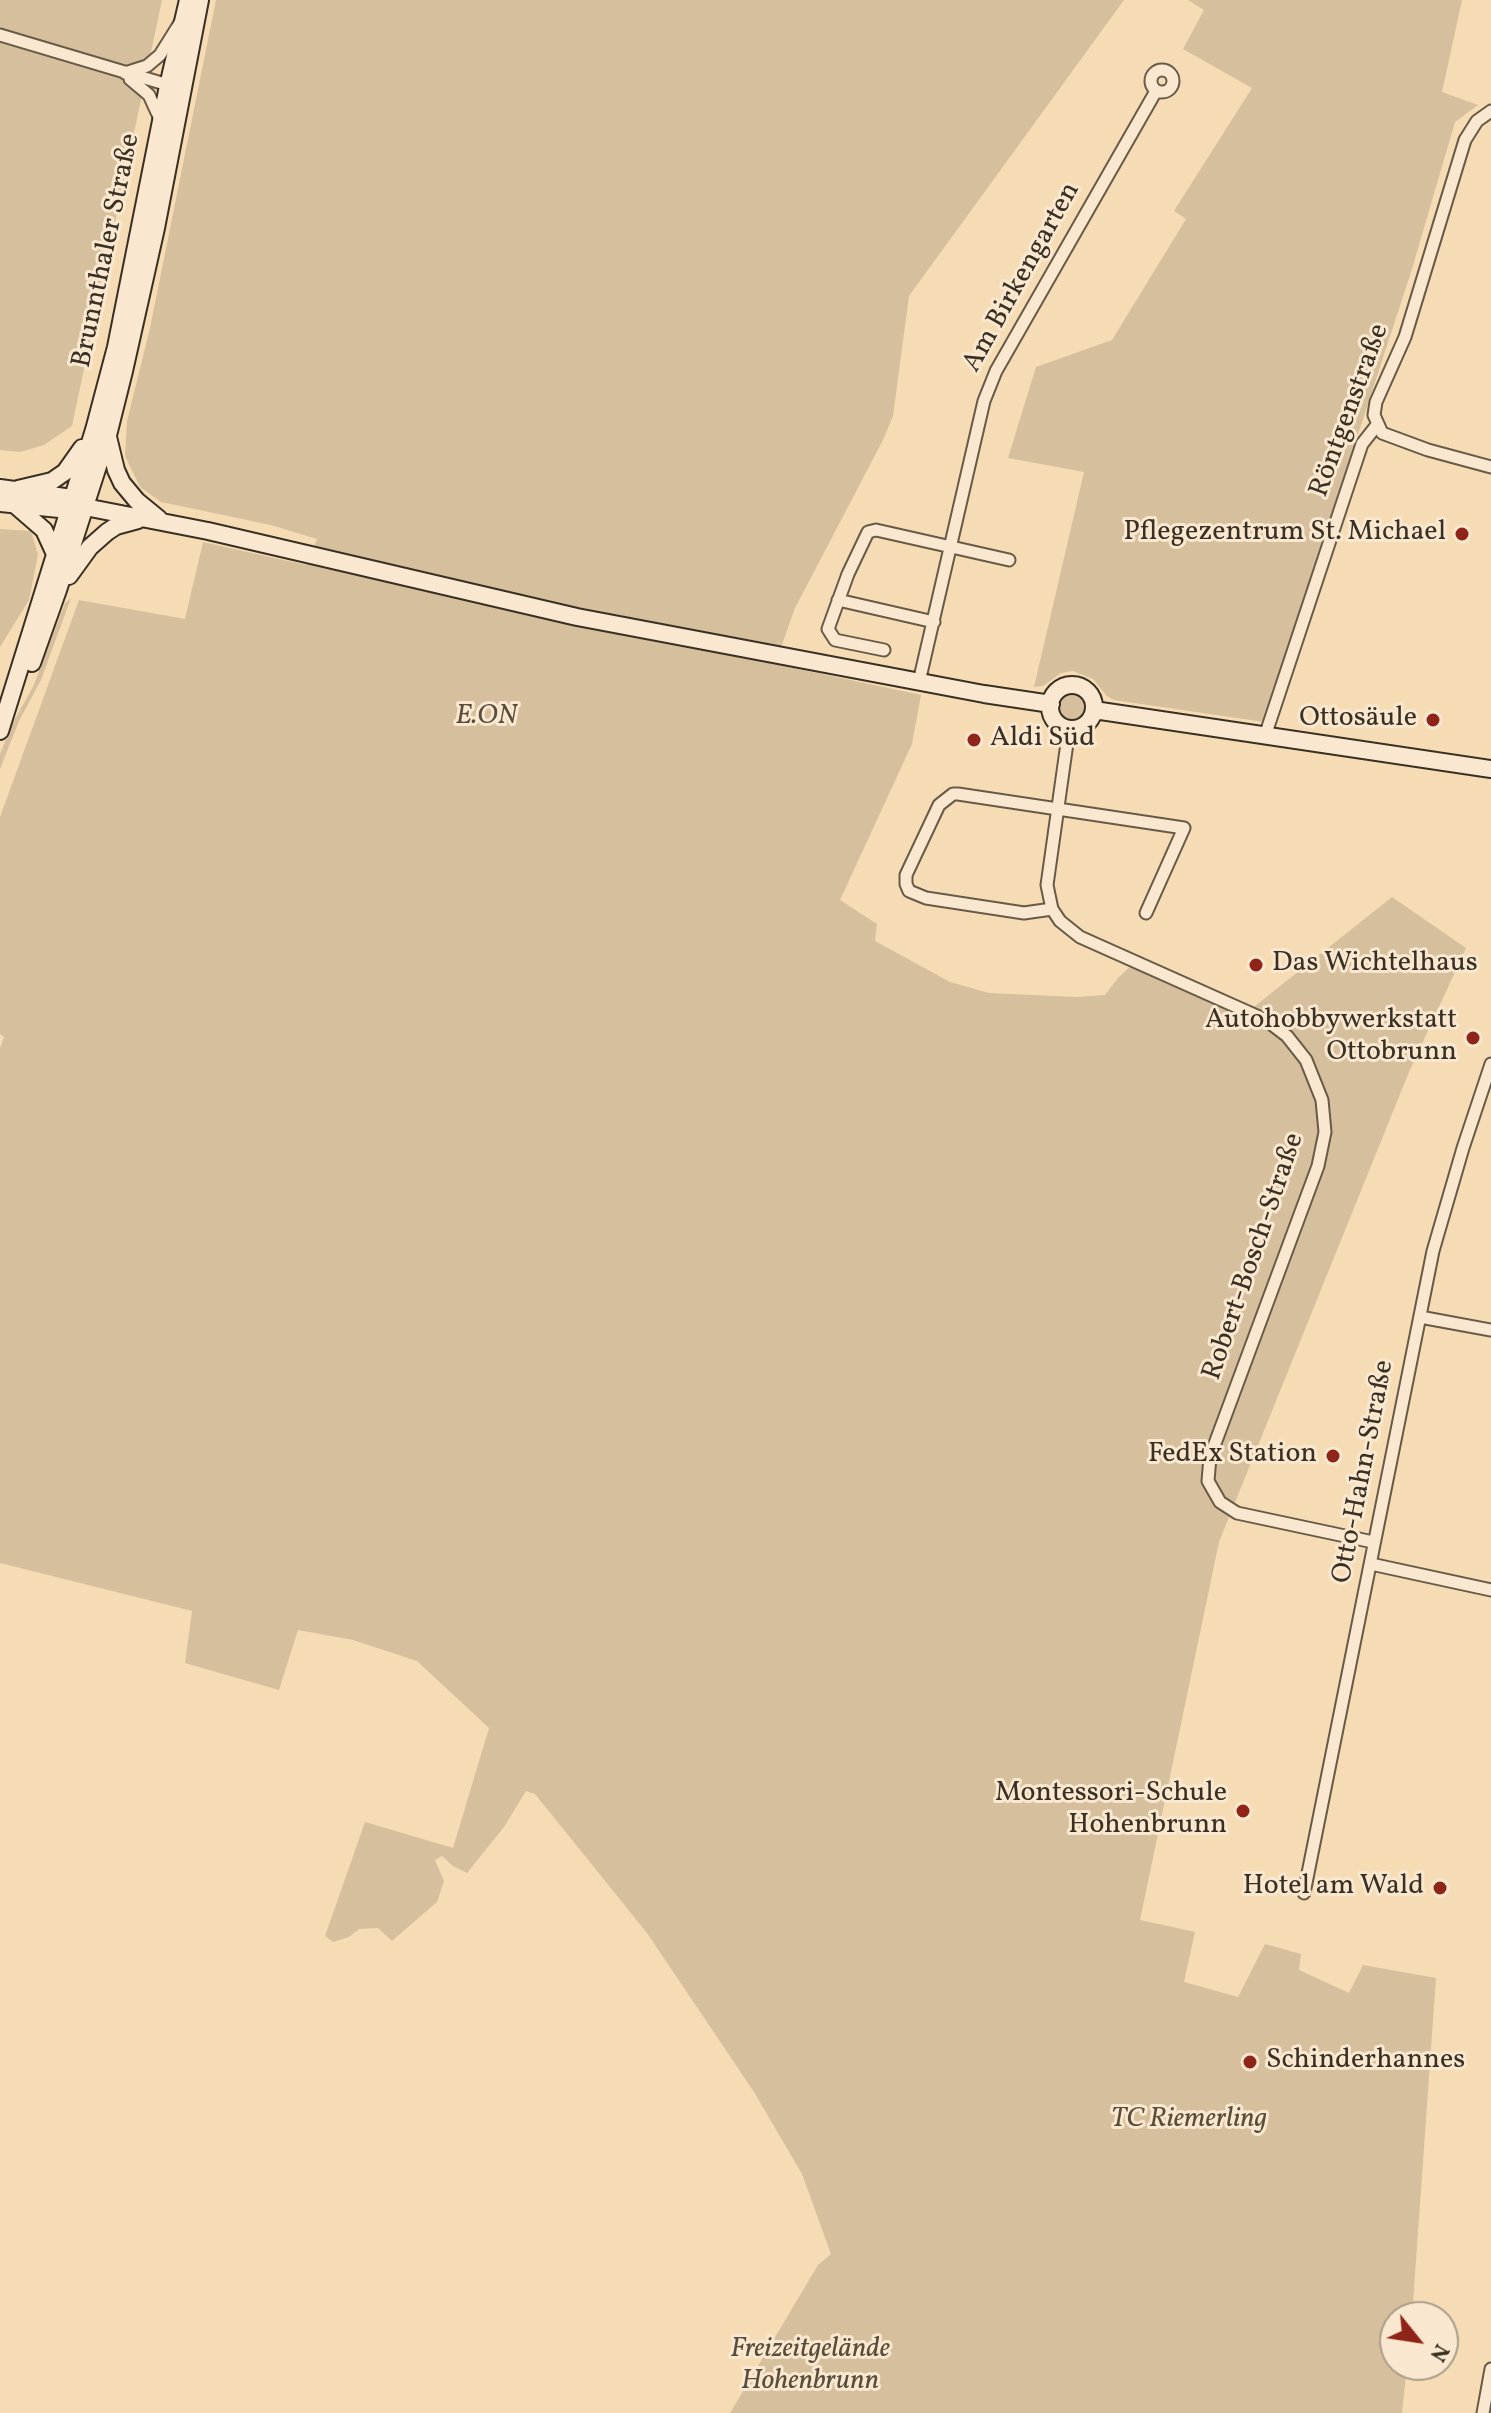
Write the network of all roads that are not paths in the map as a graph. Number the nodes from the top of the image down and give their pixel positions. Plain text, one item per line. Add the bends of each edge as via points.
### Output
1 (188, 0) edge
2 (200, 0) edge
3 (183, 20) junction
4 (0, 35) edge
5 (124, 73) junction
6 (176, 87) junction
7 (1156, 91) dead end
8 (1491, 111) edge
9 (161, 122) junction
10 (1377, 425) junction
11 (101, 432) junction
12 (1491, 467) edge
13 (0, 488) edge
14 (11, 499) edge
15 (75, 505) junction
16 (147, 519) junction
17 (164, 522) junction
18 (952, 548) junction
19 (55, 554) junction
20 (1009, 560) dead end
21 (58, 590) junction
22 (838, 600) junction
23 (934, 622) junction
24 (884, 650) dead end
25 (919, 682) junction
26 (1051, 704) junction
27 (1094, 710) junction
28 (8, 711) junction
29 (1069, 729) junction
30 (0, 731) edge
31 (1265, 736) junction
32 (1491, 769) edge
33 (1057, 808) junction
34 (1052, 909) junction
35 (1146, 913) dead end
36 (1491, 1064) edge
37 (1420, 1317) junction
38 (1491, 1330) edge
39 (1373, 1542) junction
40 (1371, 1564) junction
41 (1491, 1590) edge
42 (1304, 1893) dead end
43 (1491, 2369) edge
44 (1483, 2413) edge

1 - 3 main road, Brunnthaler Straße
2 - 6 main road, Brunnthaler Straße
3 - 5 street via 160,55 147,66
3 - 6 main road, Brunnthaler Straße
4 - 5 street
5 - 6 street
5 - 9 street via 149,95
6 - 9 main road, Brunnthaler Straße
6 - 11 main road, Brunnthaler Straße via 139,307
7 - 18 street, Am Birkengarten via 996,371 984,401
8 - 10 street, Röntgenstraße via 1477,121 1461,150 1405,337 1376,402
9 - 11 main road, Brunnthaler Straße
10 - 12 street via 1397,440
10 - 31 street, Röntgenstraße via 1362,444
11 - 14 main road via 65,472
11 - 15 main road, Brunnthaler Straße
11 - 17 main road via 122,483
13 - 14 main road
14 - 15 main road
14 - 19 main road via 44,530
15 - 16 main road
15 - 19 main road
15 - 21 main road
16 - 17 main road
16 - 21 main road via 107,532
17 - 25 main road via 577,617
18 - 20 street
18 - 22 street via 868,532
18 - 23 street, Am Birkengarten
19 - 28 main road
21 - 28 main road via 27,677
22 - 23 street
22 - 24 street via 828,629 831,636
23 - 25 street, Am Birkengarten
25 - 26 main road
26 - 27 main road via 1060,690 1076,686 1090,694
26 - 29 main road via 1057,723
27 - 29 main road via 1085,725
27 - 31 main road
28 - 30 main road
29 - 33 street
31 - 32 main road
33 - 34 street via 1047,885
33 - 34 street via 953,794 932,816 906,875 909,891 926,898 1024,913
33 - 35 street via 1184,828
34 - 39 street, Robert-Bosch-Straße via 1080,937 1266,1020 1287,1036 1313,1073 1325,1116 1318,1166 1210,1457 1208,1481 1220,1502 1237,1513
36 - 37 street, Otto-Hahn-Straße via 1446,1207
37 - 38 street
37 - 39 street, Otto-Hahn-Straße
39 - 40 street, Otto-Hahn-Straße
40 - 41 street
40 - 42 street, Otto-Hahn-Straße
43 - 44 street

